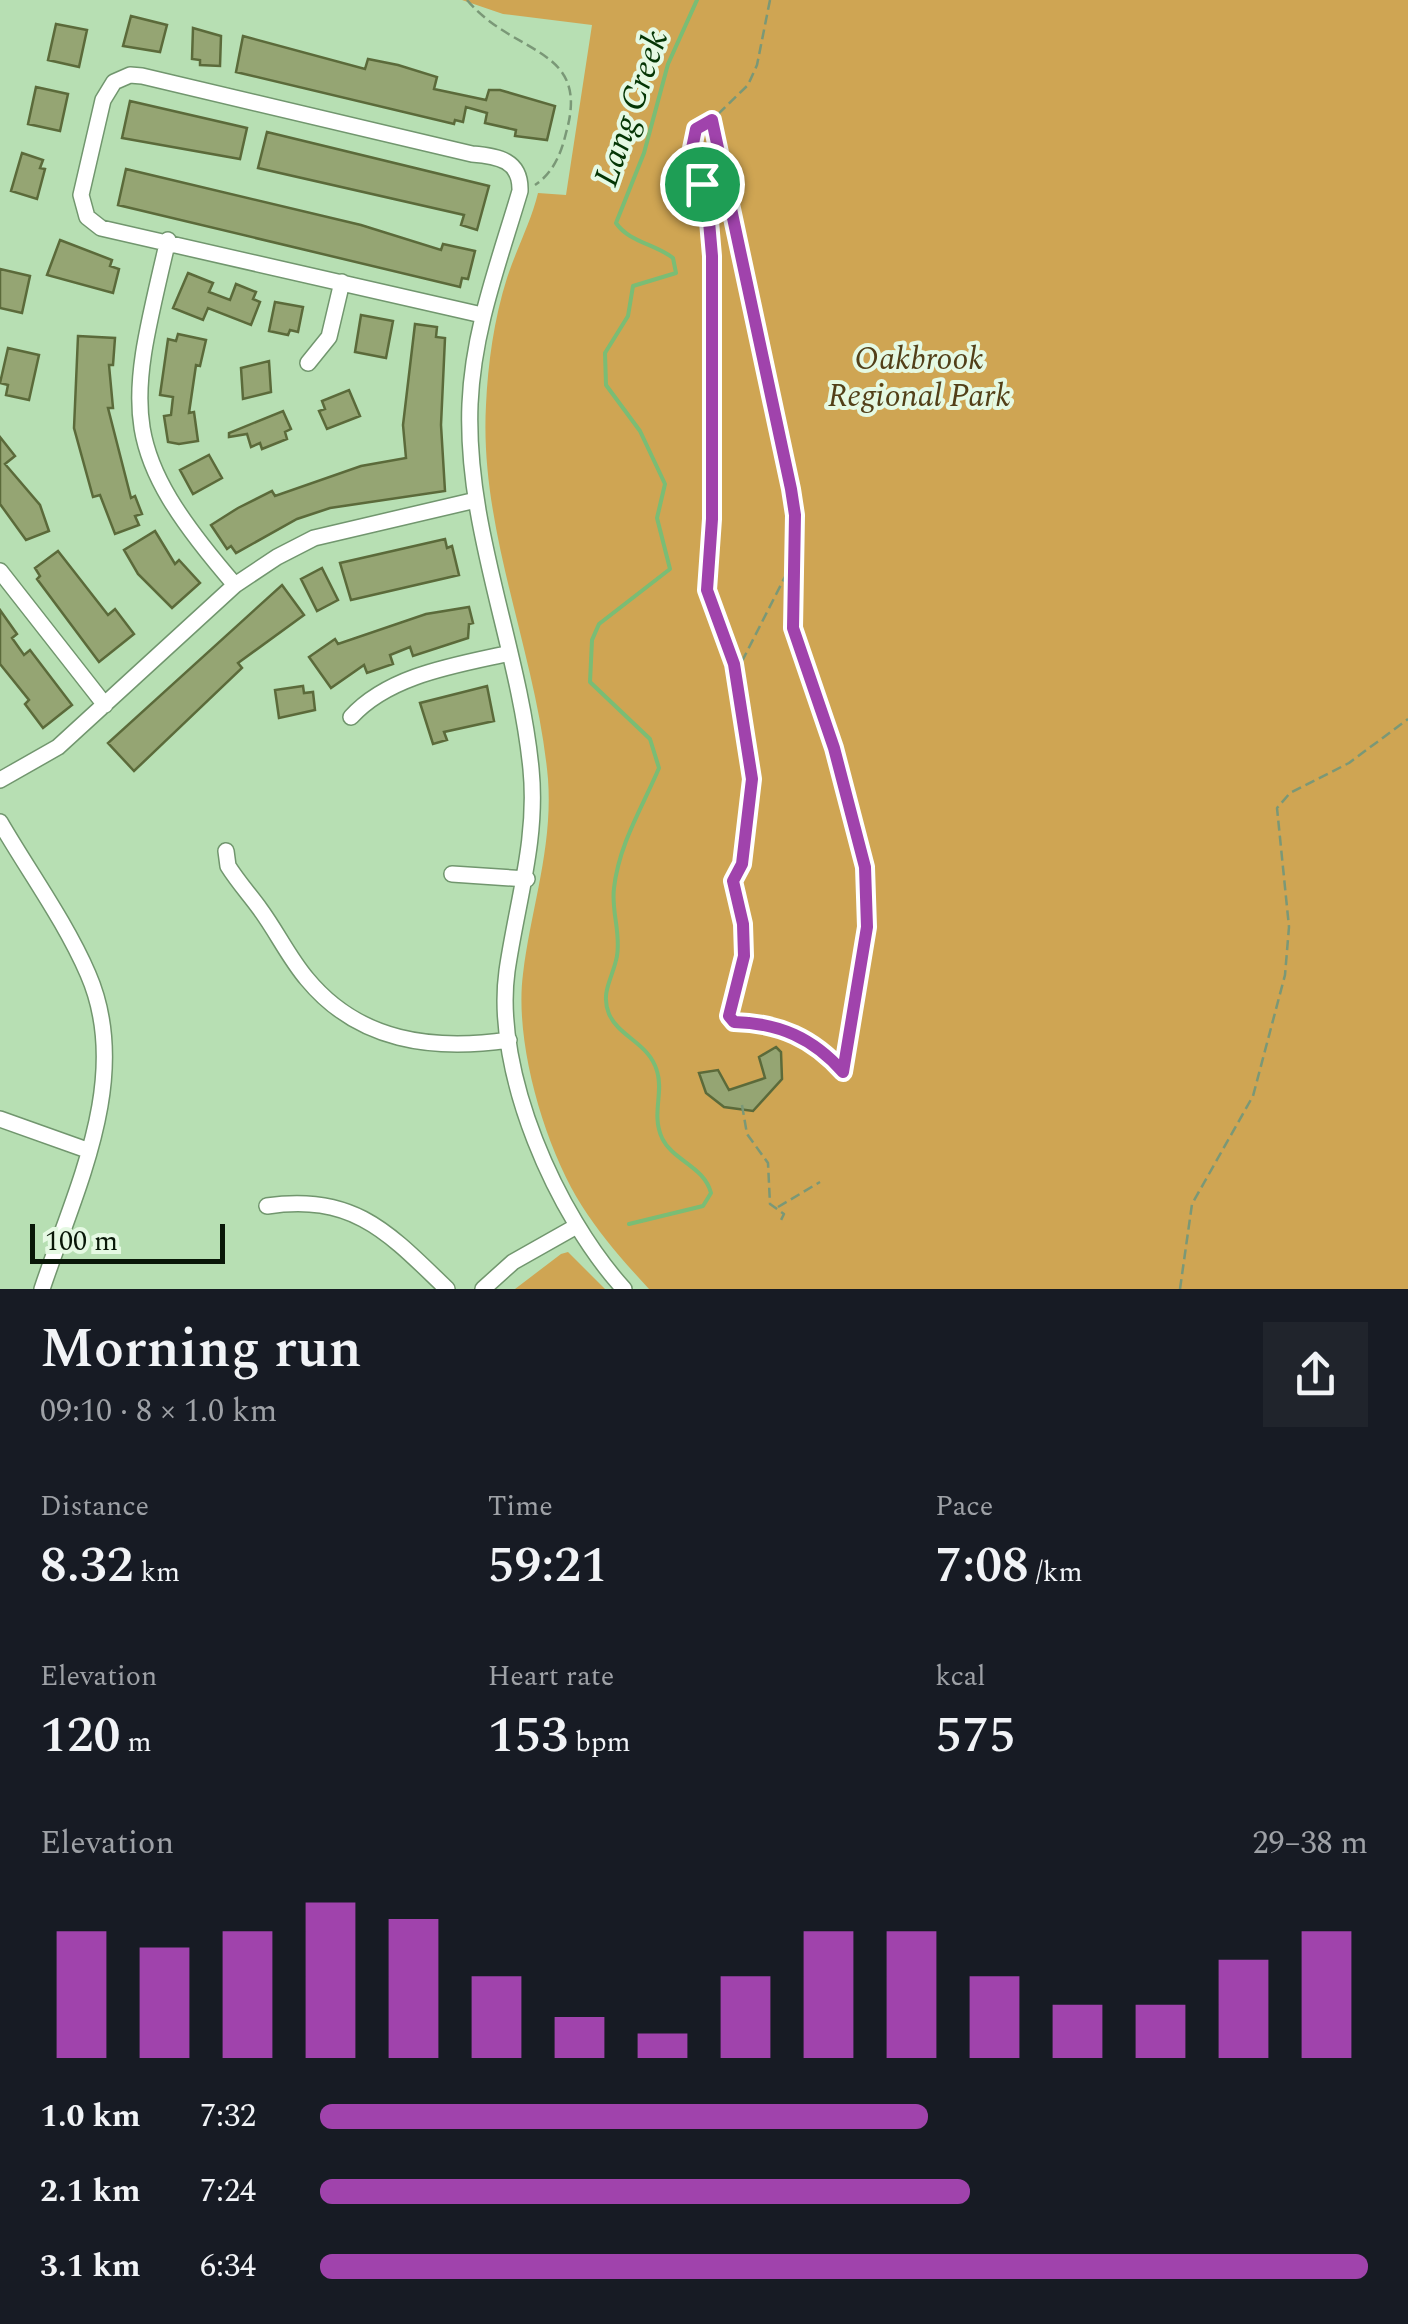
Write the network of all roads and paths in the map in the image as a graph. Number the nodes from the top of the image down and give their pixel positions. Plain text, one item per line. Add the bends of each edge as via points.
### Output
1 (467, 0) edge
2 (770, 0) edge
3 (712, 120) junction
4 (520, 191) junction
5 (168, 240) junction
6 (342, 282) junction
7 (482, 315) junction
8 (308, 363) dead end
9 (476, 500) junction
10 (791, 566) junction
11 (0, 571) edge
12 (235, 585) junction
13 (510, 653) junction
14 (734, 677) junction
15 (105, 705) junction
16 (350, 716) dead end
17 (1408, 719) edge
18 (0, 780) edge
19 (0, 822) edge
20 (226, 851) dead end
21 (452, 874) dead end
22 (527, 879) junction
23 (509, 1040) junction
24 (742, 1105) dead end
25 (0, 1119) edge
26 (88, 1150) junction
27 (820, 1182) dead end
28 (266, 1206) dead end
29 (777, 1210) junction
30 (780, 1222) dead end
31 (575, 1228) junction
32 (42, 1289) edge
33 (447, 1289) edge
34 (482, 1289) edge
35 (624, 1289) edge
36 (1180, 1289) edge

1 - 4 path via 515,42 556,63 573,92 564,143 550,174
2 - 3 path via 748,86
3 - 10 path via 791,489
3 - 14 path via 696,129 690,158 708,210 712,256 707,590
4 - 5 street via 514,167 495,156 130,75 114,82 103,100 83,210 102,228
4 - 7 street
5 - 6 street
5 - 12 street via 140,360 140,428 172,506
6 - 7 street
6 - 8 street via 329,338
7 - 9 street via 470,406
9 - 12 street via 314,538
9 - 13 street
10 - 14 path
10 - 14 path via 793,628 865,867 867,927 843,1072 798,1035 729,1016 744,956 733,881 742,864 752,779
11 - 15 street
12 - 15 street
13 - 16 street via 370,695
13 - 22 street via 532,772
15 - 18 street via 58,747
17 - 36 path via 1349,762 1290,793 1277,808 1289,927 1285,975 1253,1096 1192,1204
19 - 26 street via 79,954 97,999 106,1072
20 - 23 street via 228,866 294,962 348,1016 422,1045
21 - 22 street
22 - 23 street via 507,972
23 - 31 street via 537,1144
24 - 29 path via 747,1134 768,1163 767,1194
25 - 26 street
26 - 32 street
27 - 29 path
28 - 33 street via 315,1203 364,1217
29 - 30 path via 784,1214
31 - 34 street via 513,1262
31 - 35 street

